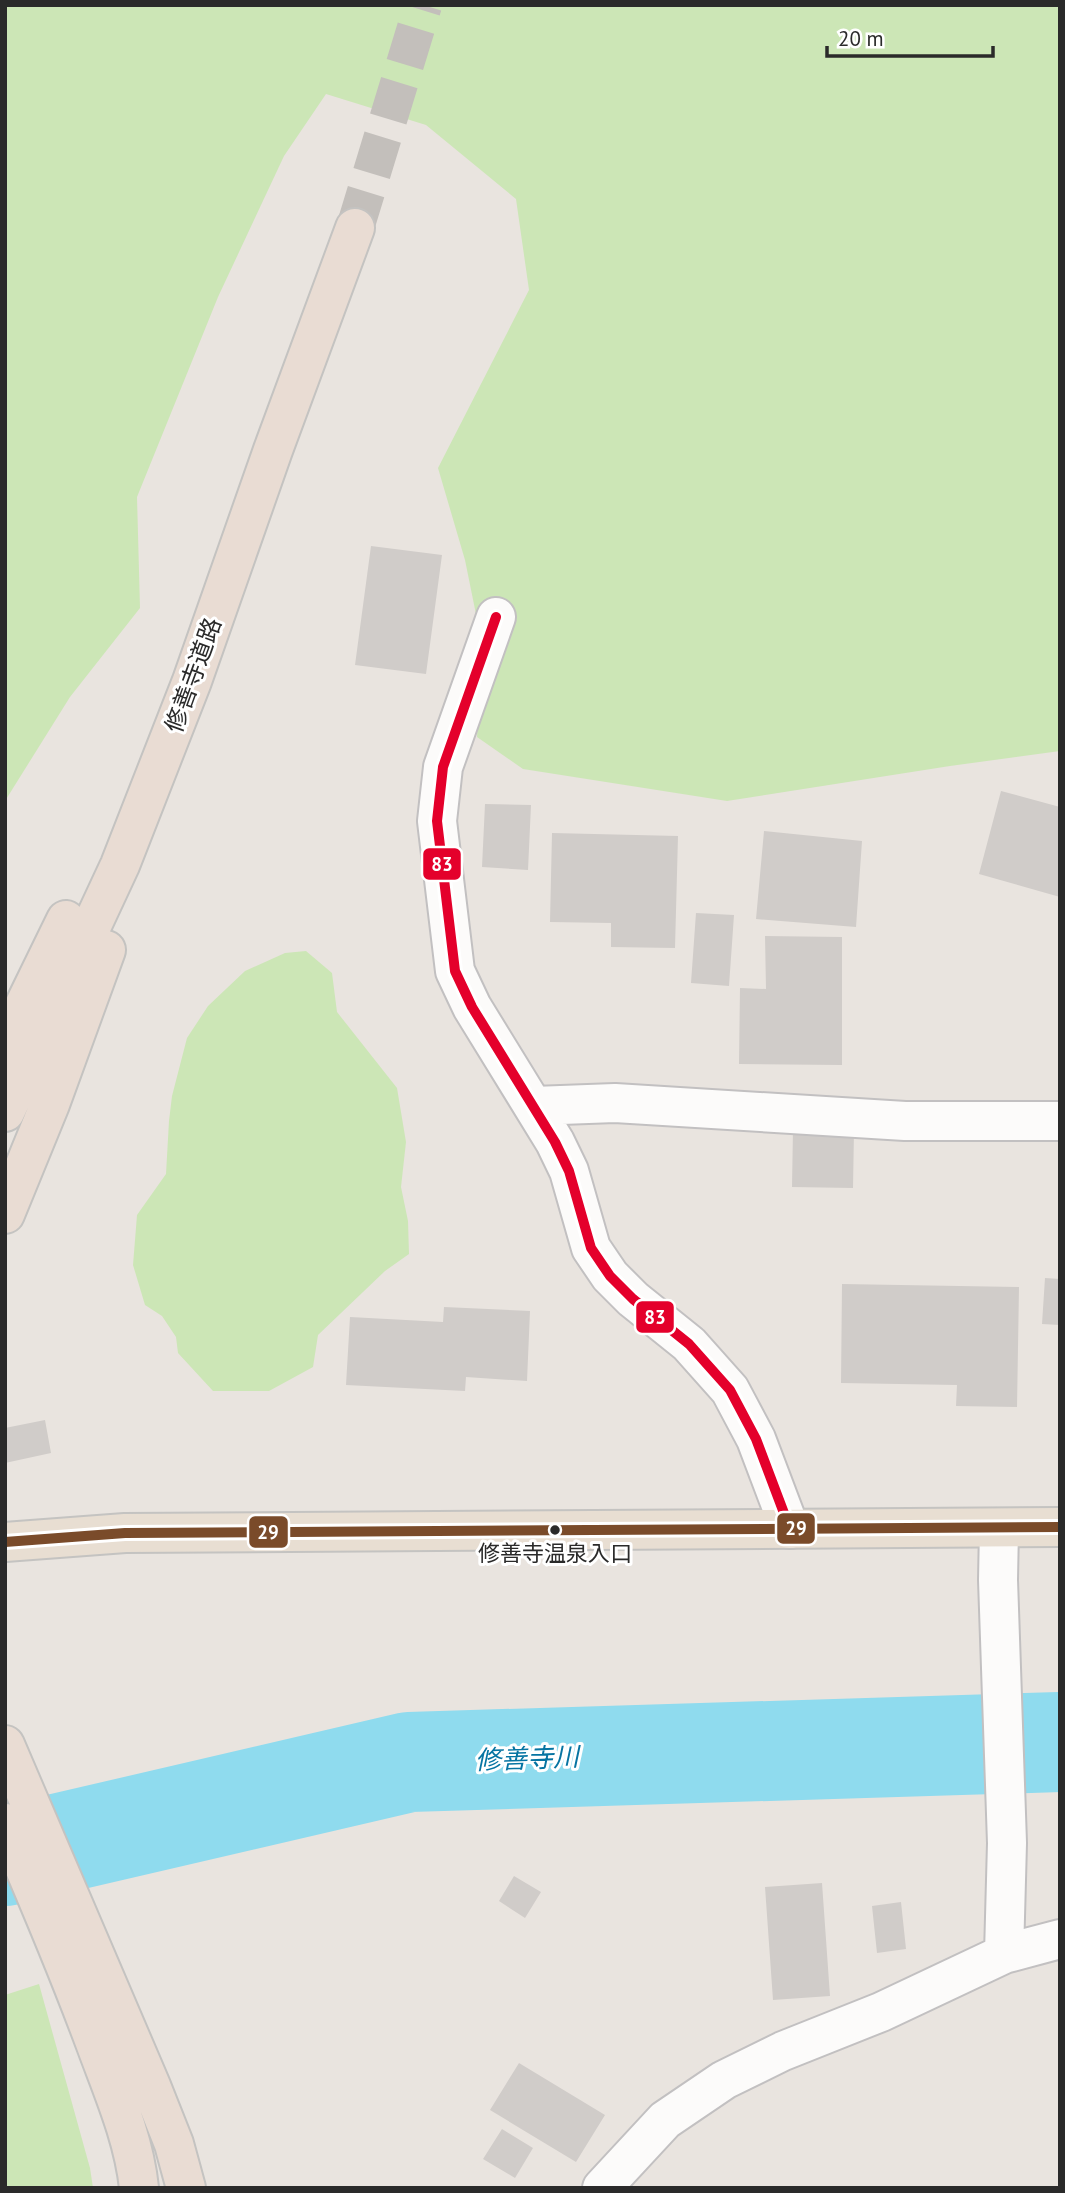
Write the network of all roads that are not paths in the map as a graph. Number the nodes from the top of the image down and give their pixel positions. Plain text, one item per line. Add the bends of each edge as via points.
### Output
1 (355, 228) tunnel mouth
2 (273, 450) junction
3 (496, 617) dead end
4 (192, 681) junction
5 (5, 1045) edge
6 (534, 1106) junction
7 (5, 1112) edge
8 (1060, 1121) edge
9 (5, 1214) edge
10 (1060, 1527) edge
11 (999, 1528) junction
12 (790, 1529) junction
13 (5, 1542) edge
14 (5, 1745) edge
15 (5, 1822) edge
16 (1060, 1939) edge
17 (75, 1944) junction
18 (1004, 1954) junction
19 (139, 2188) edge
20 (186, 2188) edge
21 (602, 2188) edge

1 - 2 highway, 修善寺道路
2 - 4 highway, 修善寺道路
2 - 5 highway via 88,874
3 - 6 street via 443,767 437,821 455,971 472,1007
4 - 7 highway, 修善寺道路 via 120,865
4 - 9 highway via 124,902
6 - 8 street via 615,1103 905,1121
6 - 12 street via 569,1171 591,1248 610,1276 689,1344 730,1390 757,1439
10 - 11 highway
11 - 12 highway
11 - 18 street via 1007,1843
12 - 13 highway via 125,1533
14 - 17 highway
15 - 17 highway
16 - 18 street
17 - 19 highway
17 - 20 highway via 151,2086
18 - 21 street via 724,2080 665,2120

